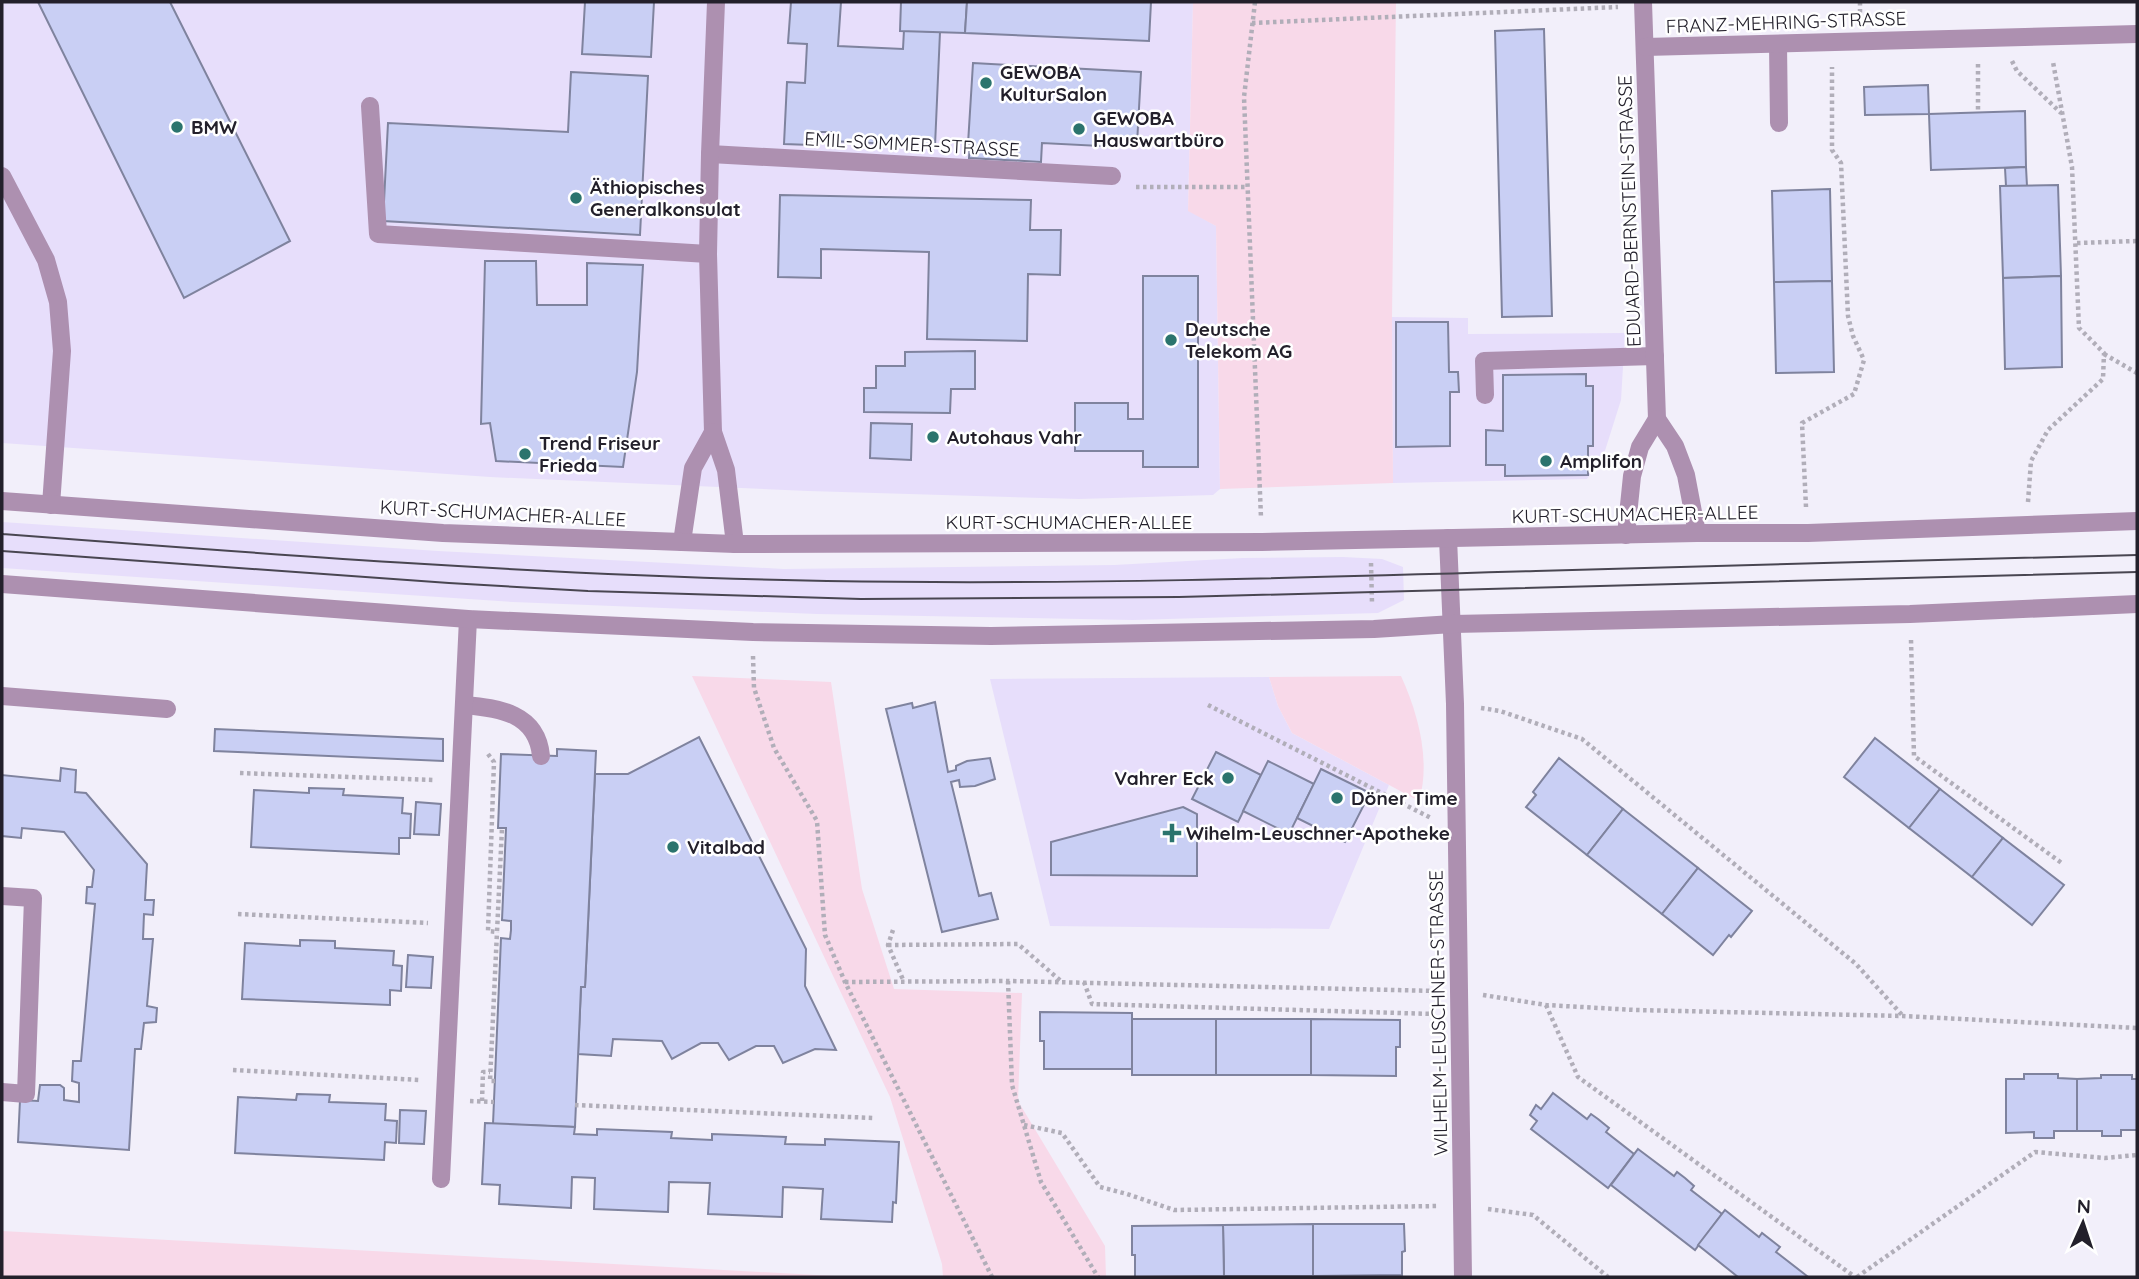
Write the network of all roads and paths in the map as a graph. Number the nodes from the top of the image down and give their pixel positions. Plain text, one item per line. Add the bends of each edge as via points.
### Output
1 (716, 2) edge
2 (1255, 2) edge
3 (1643, 4) edge
4 (1252, 23) junction
5 (2137, 34) edge
6 (2049, 37) junction
7 (1978, 38) junction
8 (2000, 38) junction
9 (1832, 42) junction
10 (1778, 44) junction
11 (1645, 47) junction
12 (370, 106) dead end
13 (1978, 112) dead end
14 (2062, 114) junction
15 (1779, 123) dead end
16 (710, 155) junction
17 (2, 176) edge
18 (1112, 176) joint
19 (1247, 187) junction
20 (2137, 241) edge
21 (2077, 243) junction
22 (708, 254) junction
23 (2104, 353) junction
24 (1655, 356) junction
25 (2137, 373) edge
26 (1485, 395) dead end
27 (1657, 419) junction
28 (713, 432) junction
29 (2, 501) edge
30 (51, 505) junction
31 (2137, 521) edge
32 (2026, 525) junction
33 (1697, 533) junction
34 (1808, 533) junction
35 (1626, 535) junction
36 (1448, 538) junction
37 (1371, 539) junction
38 (682, 542) junction
39 (1262, 542) junction
40 (734, 544) junction
41 (2, 584) edge
42 (2137, 604) edge
43 (1910, 614) junction
44 (468, 619) junction
45 (1453, 624) junction
46 (1374, 629) junction
47 (753, 632) junction
48 (2, 696) edge
49 (1455, 704) junction
50 (464, 705) junction
51 (1208, 705) dead end
52 (167, 709) dead end
53 (541, 755) dead end
54 (494, 762) dead end
55 (240, 773) dead end
56 (461, 781) junction
57 (502, 828) dead end
58 (1457, 831) junction
59 (2063, 864) dead end
60 (2, 896) edge
61 (238, 914) dead end
62 (454, 924) junction
63 (893, 930) dead end
64 (497, 932) junction
65 (888, 945) junction
66 (1008, 981) junction
67 (845, 982) junction
68 (904, 982) junction
69 (1063, 982) junction
70 (1084, 982) junction
71 (1459, 992) junction
72 (1546, 1005) junction
73 (1460, 1015) junction
74 (1903, 1016) junction
75 (2137, 1028) edge
76 (233, 1070) dead end
77 (490, 1072) junction
78 (495, 1081) dead end
79 (446, 1082) junction
80 (2, 1092) edge
81 (482, 1101) dead end
82 (575, 1105) dead end
83 (873, 1118) dead end
84 (1024, 1125) junction
85 (2137, 1155) edge
86 (441, 1179) dead end
87 (1462, 1206) junction
88 (992, 1277) edge
89 (1098, 1277) edge
90 (1463, 1277) edge
91 (1608, 1277) edge
92 (1856, 1277) edge

1 - 16 street
2 - 4 path
3 - 4 path
3 - 11 street, EDUARD-BERNSTEIN-STRASSE
4 - 19 path via 1244,97
5 - 6 street, FRANZ-MEHRING-STRASSE
6 - 8 street, FRANZ-MEHRING-STRASSE
6 - 14 path
7 - 8 street, FRANZ-MEHRING-STRASSE
7 - 9 street, FRANZ-MEHRING-STRASSE
7 - 13 path
8 - 14 path via 2017,71
9 - 10 street, FRANZ-MEHRING-STRASSE
9 - 34 path via 1832,150 1841,163 1848,316 1864,359 1854,394 1802,423
10 - 11 street, FRANZ-MEHRING-STRASSE
10 - 15 street
11 - 24 street, EDUARD-BERNSTEIN-STRASSE
12 - 22 street via 378,234
14 - 21 path via 2073,167
16 - 18 street, EMIL-SOMMER-STRASSE
16 - 22 street
17 - 30 street via 46,260 58,302 62,351
18 - 19 path via 1134,187
19 - 39 path
20 - 21 path
21 - 23 path via 2079,328
22 - 28 street
23 - 25 path
23 - 32 path via 2103,379 2048,430 2031,461
24 - 26 street via 1485,361
24 - 27 street, EDUARD-BERNSTEIN-STRASSE
27 - 33 street via 1675,446 1686,475
27 - 35 street via 1640,447 1632,476
28 - 38 street via 693,468
28 - 40 street via 726,470
29 - 30 street, KURT-SCHUMACHER-ALLEE
30 - 38 street, KURT-SCHUMACHER-ALLEE via 443,533
31 - 32 street, KURT-SCHUMACHER-ALLEE
32 - 34 street, KURT-SCHUMACHER-ALLEE
33 - 34 street, KURT-SCHUMACHER-ALLEE
33 - 35 street, KURT-SCHUMACHER-ALLEE
35 - 36 street, KURT-SCHUMACHER-ALLEE
36 - 37 street, KURT-SCHUMACHER-ALLEE
36 - 45 street, WILHELM-LEUSCHNER-STRASSE
37 - 39 street, KURT-SCHUMACHER-ALLEE
37 - 46 path
38 - 40 street, KURT-SCHUMACHER-ALLEE
39 - 40 street, KURT-SCHUMACHER-ALLEE
41 - 44 street
42 - 43 street
43 - 45 street
43 - 59 path via 1914,756
44 - 47 street
44 - 50 street
45 - 46 street
45 - 49 street, WILHELM-LEUSCHNER-STRASSE
46 - 47 street via 991,636
47 - 67 path via 754,688 774,748 817,821 825,935
48 - 52 street
49 - 58 street, WILHELM-LEUSCHNER-STRASSE
49 - 74 path via 1500,710 1582,739 1856,964
50 - 53 street via 508,711 519,718 536,735
50 - 56 street
51 - 58 path
54 - 64 path via 488,931
55 - 56 path
56 - 62 street
57 - 64 path
58 - 71 street, WILHELM-LEUSCHNER-STRASSE
60 - 80 street via 33,898 26,1094
61 - 62 path
62 - 79 street
63 - 65 path
64 - 77 path
65 - 68 path
65 - 69 path via 1018,944
66 - 68 path
66 - 69 path
66 - 84 path via 1012,1084
67 - 68 path
67 - 88 path
69 - 70 path
70 - 71 path
70 - 73 path via 1092,1004
71 - 72 path
71 - 73 street, WILHELM-LEUSCHNER-STRASSE
72 - 74 path
72 - 92 path via 1578,1077
73 - 87 street, WILHELM-LEUSCHNER-STRASSE
74 - 75 path
76 - 79 path
77 - 78 path via 490,1081
77 - 81 path via 483,1072
79 - 86 street
82 - 83 path
84 - 87 path via 1062,1133 1100,1187 1174,1210
84 - 89 path via 1041,1182
85 - 92 path via 2105,1158 2035,1152
87 - 90 street, WILHELM-LEUSCHNER-STRASSE
87 - 91 path via 1533,1215

